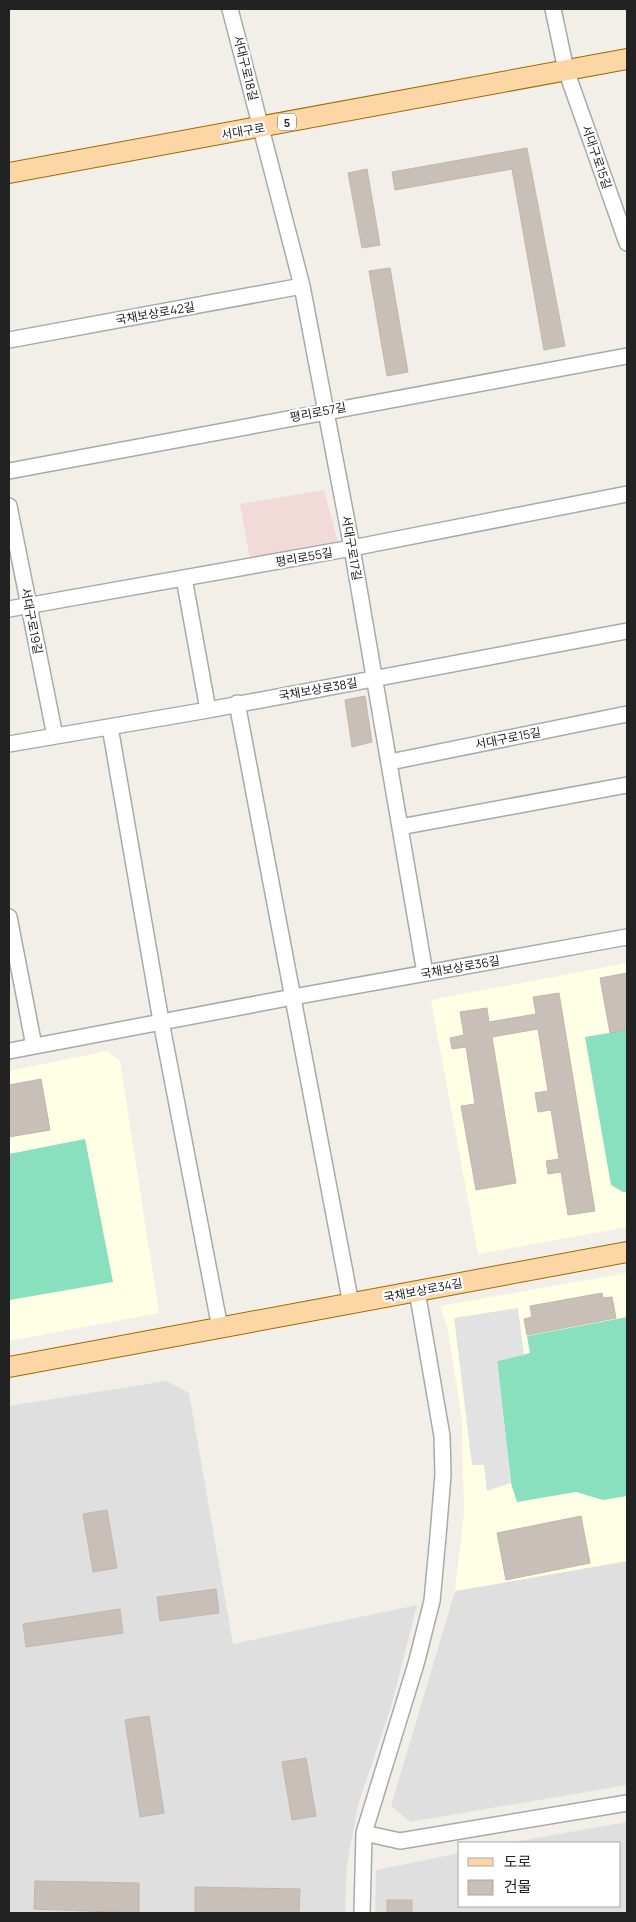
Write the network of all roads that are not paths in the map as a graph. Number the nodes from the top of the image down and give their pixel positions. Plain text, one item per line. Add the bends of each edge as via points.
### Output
1 (230, 9) edge
2 (553, 9) edge
3 (627, 59) edge
4 (566, 70) junction
5 (261, 127) junction
6 (9, 173) edge
7 (627, 243) edge
8 (302, 286) junction
9 (9, 340) edge
10 (627, 356) edge
11 (326, 411) junction
12 (9, 471) edge
13 (627, 494) edge
14 (9, 506) edge
15 (352, 548) junction
16 (184, 578) junction
17 (29, 605) junction
18 (9, 608) edge
19 (627, 630) edge
20 (374, 678) junction
21 (237, 703) junction
22 (208, 710) junction
23 (627, 714) edge
24 (110, 728) junction
25 (55, 736) junction
26 (9, 744) edge
27 (390, 762) junction
28 (627, 786) edge
29 (400, 827) junction
30 (9, 916) edge
31 (627, 937) edge
32 (425, 973) junction
33 (293, 997) junction
34 (161, 1022) junction
35 (34, 1046) junction
36 (9, 1051) edge
37 (627, 1252) edge
38 (416, 1291) junction
39 (352, 1304) junction
40 (220, 1328) junction
41 (9, 1367) edge
42 (627, 1803) edge
43 (364, 1834) junction
44 (362, 1913) edge

1 - 5 street, 서대구로18길
2 - 4 street
3 - 4 main road, 서대구로 / 5
4 - 5 main road, 서대구로 / 5
4 - 7 street, 서대구로15길
5 - 6 main road, 서대구로 / 5
5 - 8 street, 서대구로17길
8 - 9 street, 국채보상로42길
8 - 11 street, 서대구로17길
10 - 11 street, 평리로57길
11 - 12 street, 평리로57길
11 - 15 street, 서대구로17길
13 - 15 street, 평리로55길
14 - 17 street, 서대구로19길
15 - 16 street, 평리로55길
15 - 20 street, 서대구로17길
16 - 17 street, 평리로55길
16 - 22 street
17 - 18 street, 평리로55길
17 - 25 street, 서대구로19길
19 - 20 street, 국채보상로38길
20 - 21 street, 국채보상로38길
20 - 27 street, 서대구로17길
21 - 22 street, 국채보상로38길
21 - 33 street
22 - 24 street, 국채보상로38길
23 - 27 street, 서대구로15길
24 - 25 street, 국채보상로38길
24 - 34 street
25 - 26 street, 국채보상로38길
27 - 29 street, 서대구로17길
28 - 29 street
29 - 32 street, 서대구로17길
30 - 35 street
31 - 32 street, 국채보상로36길
32 - 33 street, 국채보상로36길
33 - 34 street, 국채보상로36길
33 - 39 street
34 - 35 street, 국채보상로36길
34 - 40 street
35 - 36 street, 국채보상로36길
37 - 38 main road, 국채보상로34길
38 - 39 main road, 국채보상로34길
38 - 43 street via 442,1436 443,1475 432,1600
39 - 40 main road, 국채보상로34길
40 - 41 main road, 국채보상로34길
42 - 43 street via 400,1841
43 - 44 street

